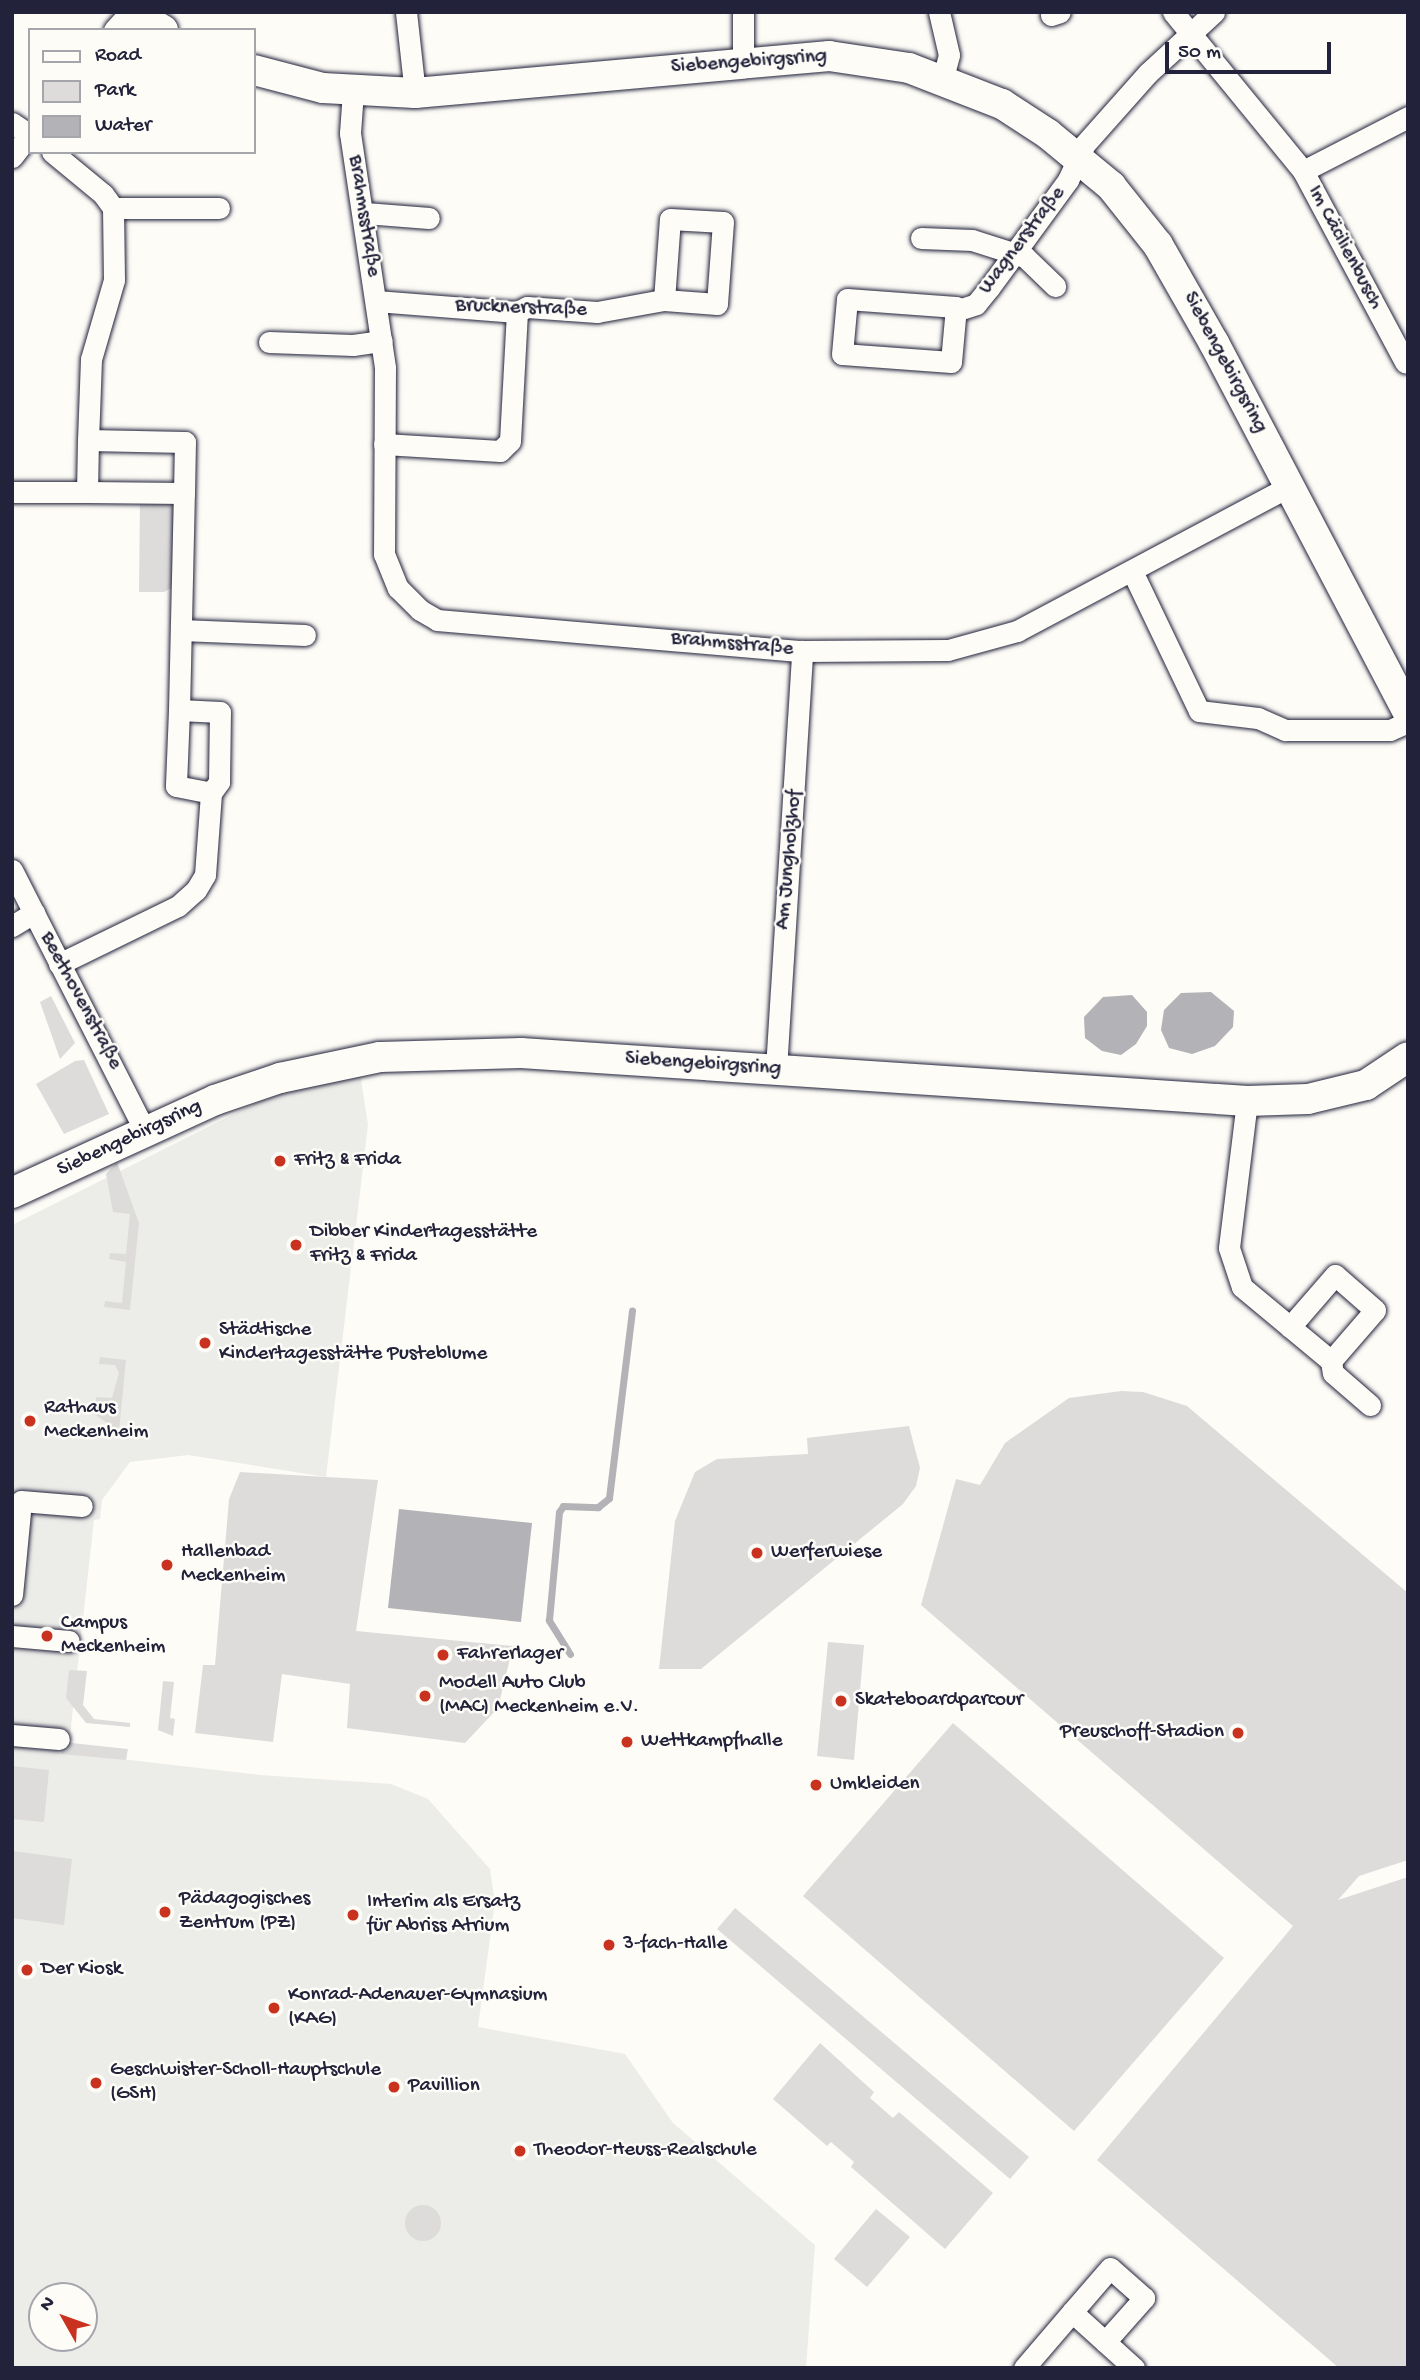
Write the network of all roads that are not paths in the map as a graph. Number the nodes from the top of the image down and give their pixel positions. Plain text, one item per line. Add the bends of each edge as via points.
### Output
1 (132, 12) edge
2 (405, 12) edge
3 (743, 12) edge
4 (939, 12) edge
5 (1173, 12) edge
6 (1214, 12) edge
7 (116, 28) edge
8 (160, 28) edge
9 (1190, 32) junction
10 (743, 61) junction
11 (256, 70) edge
12 (943, 78) junction
13 (353, 91) junction
14 (415, 93) junction
15 (1408, 117) edge
16 (12, 123) edge
17 (28, 134) edge
18 (28, 137) edge
19 (54, 154) edge
20 (12, 157) edge
21 (1079, 158) junction
22 (1303, 171) junction
23 (113, 208) junction
24 (219, 208) dead end
25 (365, 213) junction
26 (429, 218) dead end
27 (921, 239) dead end
28 (1015, 254) junction
29 (1055, 286) dead end
30 (664, 300) junction
31 (376, 301) junction
32 (955, 310) junction
33 (517, 312) junction
34 (382, 341) junction
35 (269, 342) dead end
36 (1407, 363) edge
37 (88, 440) junction
38 (384, 444) junction
39 (1290, 486) junction
40 (12, 492) edge
41 (87, 492) junction
42 (184, 494) junction
43 (1132, 571) junction
44 (181, 630) junction
45 (305, 635) dead end
46 (802, 651) junction
47 (179, 710) junction
48 (1408, 713) edge
49 (1408, 722) edge
50 (211, 793) junction
51 (12, 870) edge
52 (33, 913) junction
53 (12, 926) edge
54 (60, 964) junction
55 (1406, 1063) edge
56 (776, 1069) junction
57 (1247, 1101) junction
58 (145, 1131) junction
59 (12, 1193) edge
60 (1290, 1327) junction
61 (1331, 1361) junction
62 (1370, 1405) dead end
63 (15, 1497) edge
64 (82, 1506) dead end
65 (12, 1595) edge
66 (12, 1636) edge
67 (69, 1641) dead end
68 (12, 1735) edge
69 (60, 1739) dead end
70 (1072, 2312) junction
71 (1105, 2342) junction
72 (1024, 2368) edge
73 (1134, 2368) edge

1 - 7 street
1 - 8 street
2 - 14 street
3 - 10 street
4 - 12 street via 949,55
5 - 9 street, Im Cäcilienbusch
6 - 9 street, Wagnerstraße
9 - 21 street, Wagnerstraße via 1084,145
9 - 22 street, Im Cäcilienbusch
10 - 12 street, Siebengebirgsring via 829,56
10 - 14 street, Siebengebirgsring
11 - 13 street, Siebengebirgsring
12 - 21 street, Siebengebirgsring via 1021,116
13 - 14 street, Siebengebirgsring
13 - 25 street, Brahmsstraße via 351,133
15 - 22 street, Im Cäcilienbusch
16 - 17 street
18 - 20 street
19 - 23 street via 103,194
21 - 28 street, Wagnerstraße
21 - 39 street, Siebengebirgsring via 1111,186 1158,245
22 - 36 street, Im Cäcilienbusch
23 - 24 street
23 - 37 street via 114,280 91,359
25 - 26 street
25 - 31 street, Brahmsstraße
27 - 28 street via 972,240
28 - 29 street via 1025,257
28 - 32 street, Wagnerstraße via 976,304
30 - 30 street, Brucknerstraße via 670,219 723,222 717,304 711,311
30 - 33 street, Brucknerstraße via 597,312 527,307
31 - 33 street, Brucknerstraße
31 - 34 street, Brahmsstraße
32 - 32 street, Wagnerstraße via 847,299 842,354 951,362
33 - 38 street via 510,441 500,451
34 - 35 street via 352,345
34 - 38 street, Brahmsstraße
37 - 41 street
37 - 42 street via 185,442
38 - 46 street, Brahmsstraße via 384,554 398,588 438,620
39 - 43 street, Brahmsstraße
39 - 48 street, Siebengebirgsring
40 - 41 street
41 - 42 street
42 - 44 street
43 - 46 street, Brahmsstraße via 1017,631 980,644 921,653
43 - 49 street via 1199,711 1258,718 1285,730 1390,730
44 - 45 street
44 - 47 street
46 - 56 street, Am Jungholzhof
47 - 50 street via 176,786
47 - 50 street via 220,712 219,782
50 - 54 street via 207,858 196,890 178,906
51 - 52 street, Beethovenstraße
52 - 53 street
52 - 54 street, Beethovenstraße
54 - 58 street, Beethovenstraße
55 - 57 street, Siebengebirgsring via 1366,1085 1308,1099
56 - 57 street, Siebengebirgsring
56 - 58 street, Siebengebirgsring via 521,1053 380,1057 281,1078
57 - 60 street via 1229,1248 1232,1268 1242,1287
58 - 59 street, Siebengebirgsring
60 - 61 street
60 - 61 street via 1335,1275 1375,1310
61 - 62 street via 1333,1373
63 - 64 street
63 - 65 street
66 - 67 street
68 - 69 street
70 - 71 street
70 - 71 street via 1110,2268 1119,2275 1144,2298
70 - 72 street
71 - 73 street

